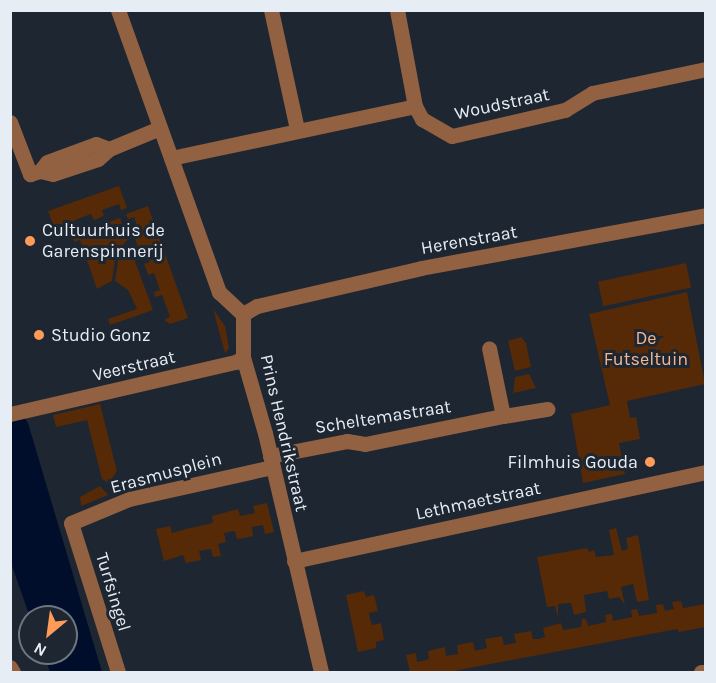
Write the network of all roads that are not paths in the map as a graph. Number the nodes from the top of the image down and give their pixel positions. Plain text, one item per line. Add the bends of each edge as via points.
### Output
1 (118, 10) edge
2 (271, 10) edge
3 (398, 10) edge
4 (705, 69) edge
5 (415, 106) junction
6 (10, 122) edge
7 (160, 128) junction
8 (297, 129) junction
9 (171, 158) junction
10 (705, 215) edge
11 (243, 314) junction
12 (489, 348) dead end
13 (243, 357) junction
14 (547, 409) dead end
15 (22, 412) edge
16 (503, 416) junction
17 (271, 461) junction
18 (705, 472) edge
19 (71, 523) joint
20 (294, 561) junction
21 (10, 667) edge
22 (13, 672) edge
23 (118, 672) edge
24 (321, 672) edge

1 - 7 street
2 - 8 street
3 - 5 street
4 - 5 street, Woudstraat via 592,93 565,111 452,136 422,119
5 - 8 street
6 - 7 street via 35,173 47,162 96,144 109,149
7 - 9 street
8 - 9 street
9 - 11 street via 219,292
10 - 11 street, Herenstraat via 410,271 257,306
11 - 13 street, Prins Hendrikstraat
12 - 16 street
13 - 15 street, Veerstraat via 237,362
13 - 17 street, Prins Hendrikstraat
14 - 16 street, Scheltemastraat
16 - 17 street, Scheltemastraat via 365,444 347,441
17 - 19 street, Erasmusplein via 129,499
17 - 20 street, Prins Hendrikstraat
18 - 20 street, Lethmaetstraat
19 - 23 street, Turfsingel
20 - 24 street, Prins Hendrikstraat
21 - 22 street

